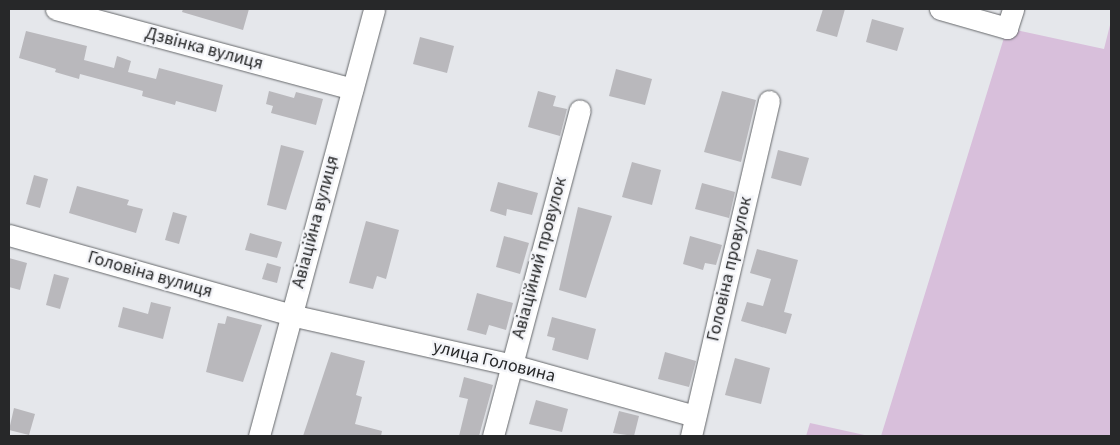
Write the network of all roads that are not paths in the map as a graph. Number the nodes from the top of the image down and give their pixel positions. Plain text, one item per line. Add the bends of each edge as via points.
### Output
1 (56, 9) edge
2 (374, 9) edge
3 (940, 9) edge
4 (1010, 18) edge
5 (352, 89) junction
6 (769, 101) dead end
7 (580, 110) dead end
8 (9, 234) edge
9 (291, 315) junction
10 (512, 364) junction
11 (696, 416) junction
12 (259, 436) edge
13 (493, 436) edge
14 (691, 436) edge

1 - 5 street, Дзвінка вулиця
2 - 5 street, Авіаційна вулиця
3 - 4 street
5 - 9 street, Авіаційна вулиця
6 - 11 street, Головіна провулок
7 - 10 street, Авіаційний провулок
8 - 9 street, Головіна вулиця
9 - 10 street, улица Головина
9 - 12 street, Авіаційна вулиця
10 - 11 street, улица Головина
10 - 13 street, Авіаційний провулок
11 - 14 street, Головіна провулок

